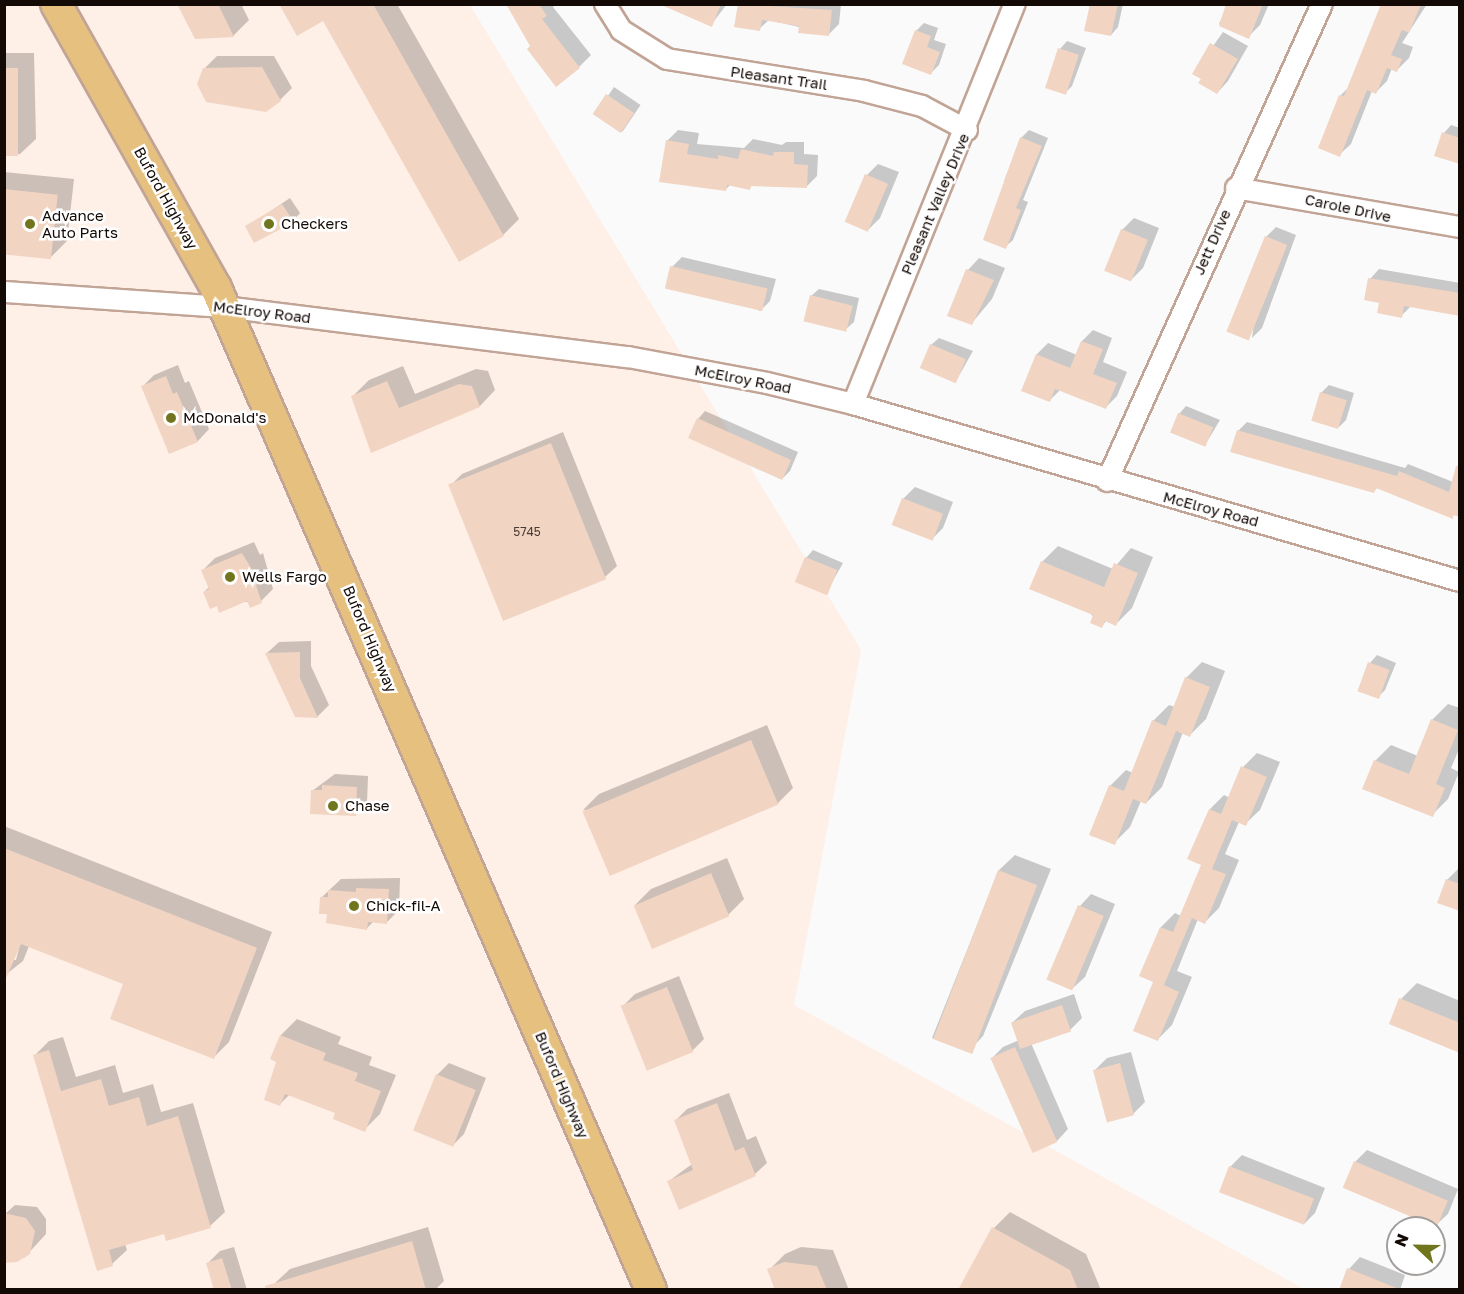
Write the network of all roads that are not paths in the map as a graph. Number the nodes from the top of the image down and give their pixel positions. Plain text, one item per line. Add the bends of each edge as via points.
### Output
1 (56, 4) edge
2 (605, 4) edge
3 (1015, 4) edge
4 (1322, 4) edge
5 (967, 130) junction
6 (1236, 188) junction
7 (1460, 227) edge
8 (4, 292) edge
9 (224, 307) junction
10 (853, 404) junction
11 (1107, 480) junction
12 (1460, 580) edge
13 (651, 1290) edge

1 - 9 main road, Buford Highway
2 - 5 street, Pleasant Trail via 621,30 668,59 864,91 922,106
3 - 5 street, Pleasant Valley Drive
4 - 6 street, Jett Drive
5 - 10 street, Pleasant Valley Drive
6 - 7 street, Carole Drive
6 - 11 street, Jett Drive
8 - 9 street, McElroy Road
9 - 10 street, McElroy Road via 628,357
9 - 13 main road, Buford Highway
10 - 11 street, McElroy Road
11 - 12 street, McElroy Road

